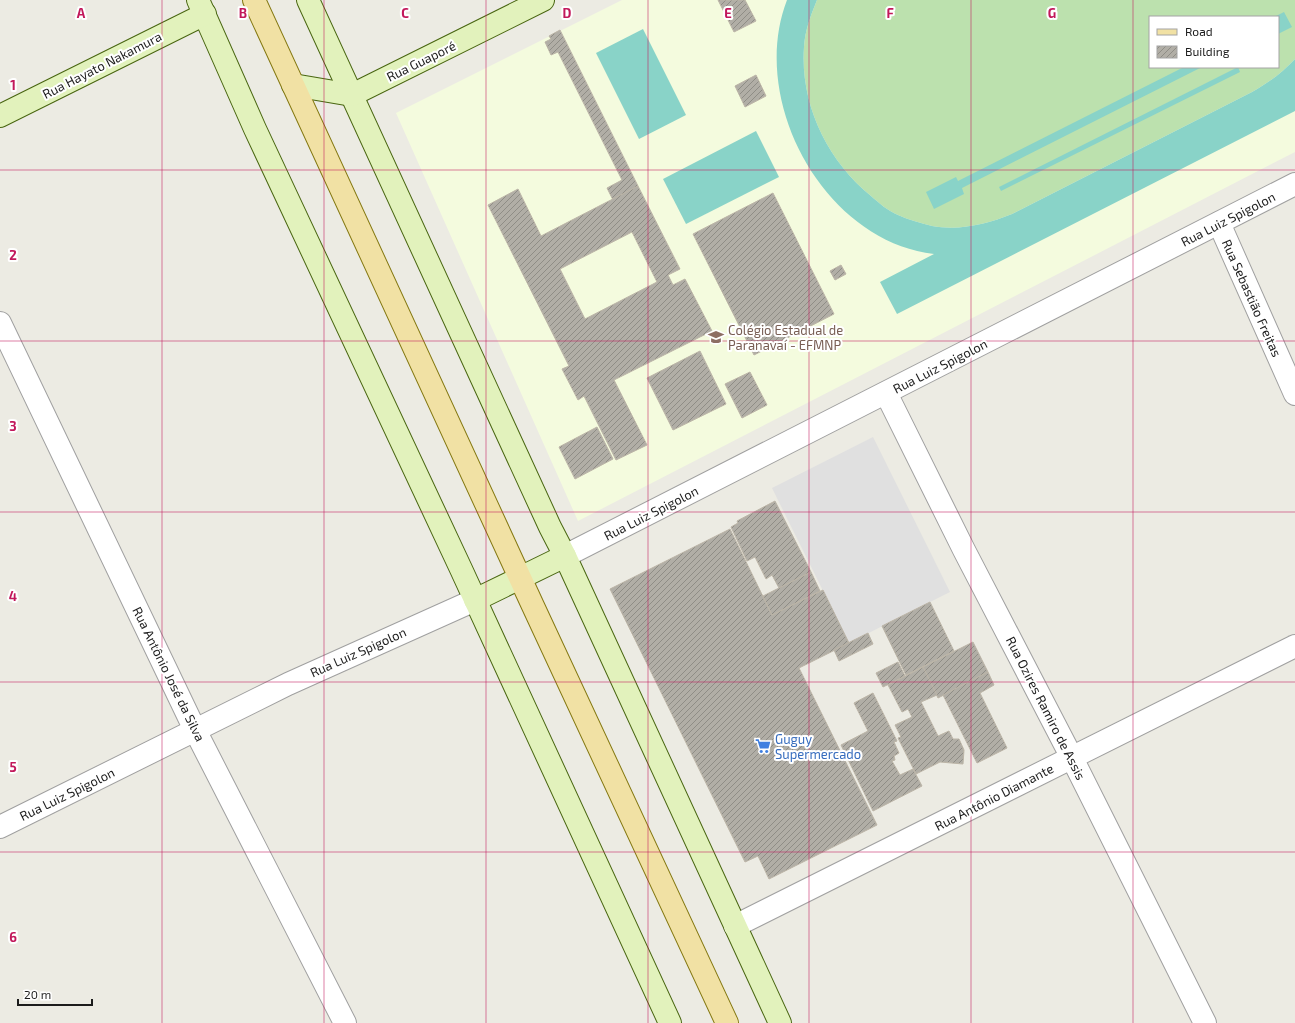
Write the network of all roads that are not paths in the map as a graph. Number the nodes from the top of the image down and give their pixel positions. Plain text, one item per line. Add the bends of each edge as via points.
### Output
1 (254, 0) edge
2 (308, 0) edge
3 (543, 0) edge
4 (202, 7) edge
5 (293, 85) junction
6 (352, 95) junction
7 (0, 116) edge
8 (1295, 184) edge
9 (1219, 223) junction
10 (0, 322) edge
11 (886, 393) junction
12 (1295, 394) edge
13 (565, 556) junction
14 (520, 577) junction
15 (475, 600) junction
16 (1295, 646) edge
17 (195, 730) junction
18 (1072, 758) junction
19 (0, 827) edge
20 (735, 926) junction
21 (344, 1023) edge
22 (670, 1023) edge
23 (727, 1023) edge
24 (780, 1023) edge
25 (1205, 1023) edge

1 - 5 main road
2 - 6 street
3 - 6 street, Rua Guaporé
4 - 7 street, Rua Hayato Nakamura
4 - 15 street via 259,136
5 - 6 street
5 - 14 main road
6 - 13 street
8 - 9 street, Rua Luiz Spigolon
9 - 11 street, Rua Luiz Spigolon
9 - 12 street, Rua Sebastião Freitas
10 - 17 street, Rua Antônio José da Silva
11 - 13 street, Rua Luiz Spigolon
11 - 18 street, Rua Ozires Ramiro de Assis
13 - 14 street, Rua Luiz Spigolon
13 - 20 street
14 - 15 street, Rua Luiz Spigolon
14 - 23 main road
15 - 17 street, Rua Luiz Spigolon via 288,684
15 - 22 street
16 - 18 street, Rua Antônio Diamante
17 - 19 street, Rua Luiz Spigolon
17 - 21 street, Rua Antônio José da Silva
18 - 20 street, Rua Antônio Diamante
18 - 25 street, Rua Ozires Ramiro de Assis
20 - 24 street

